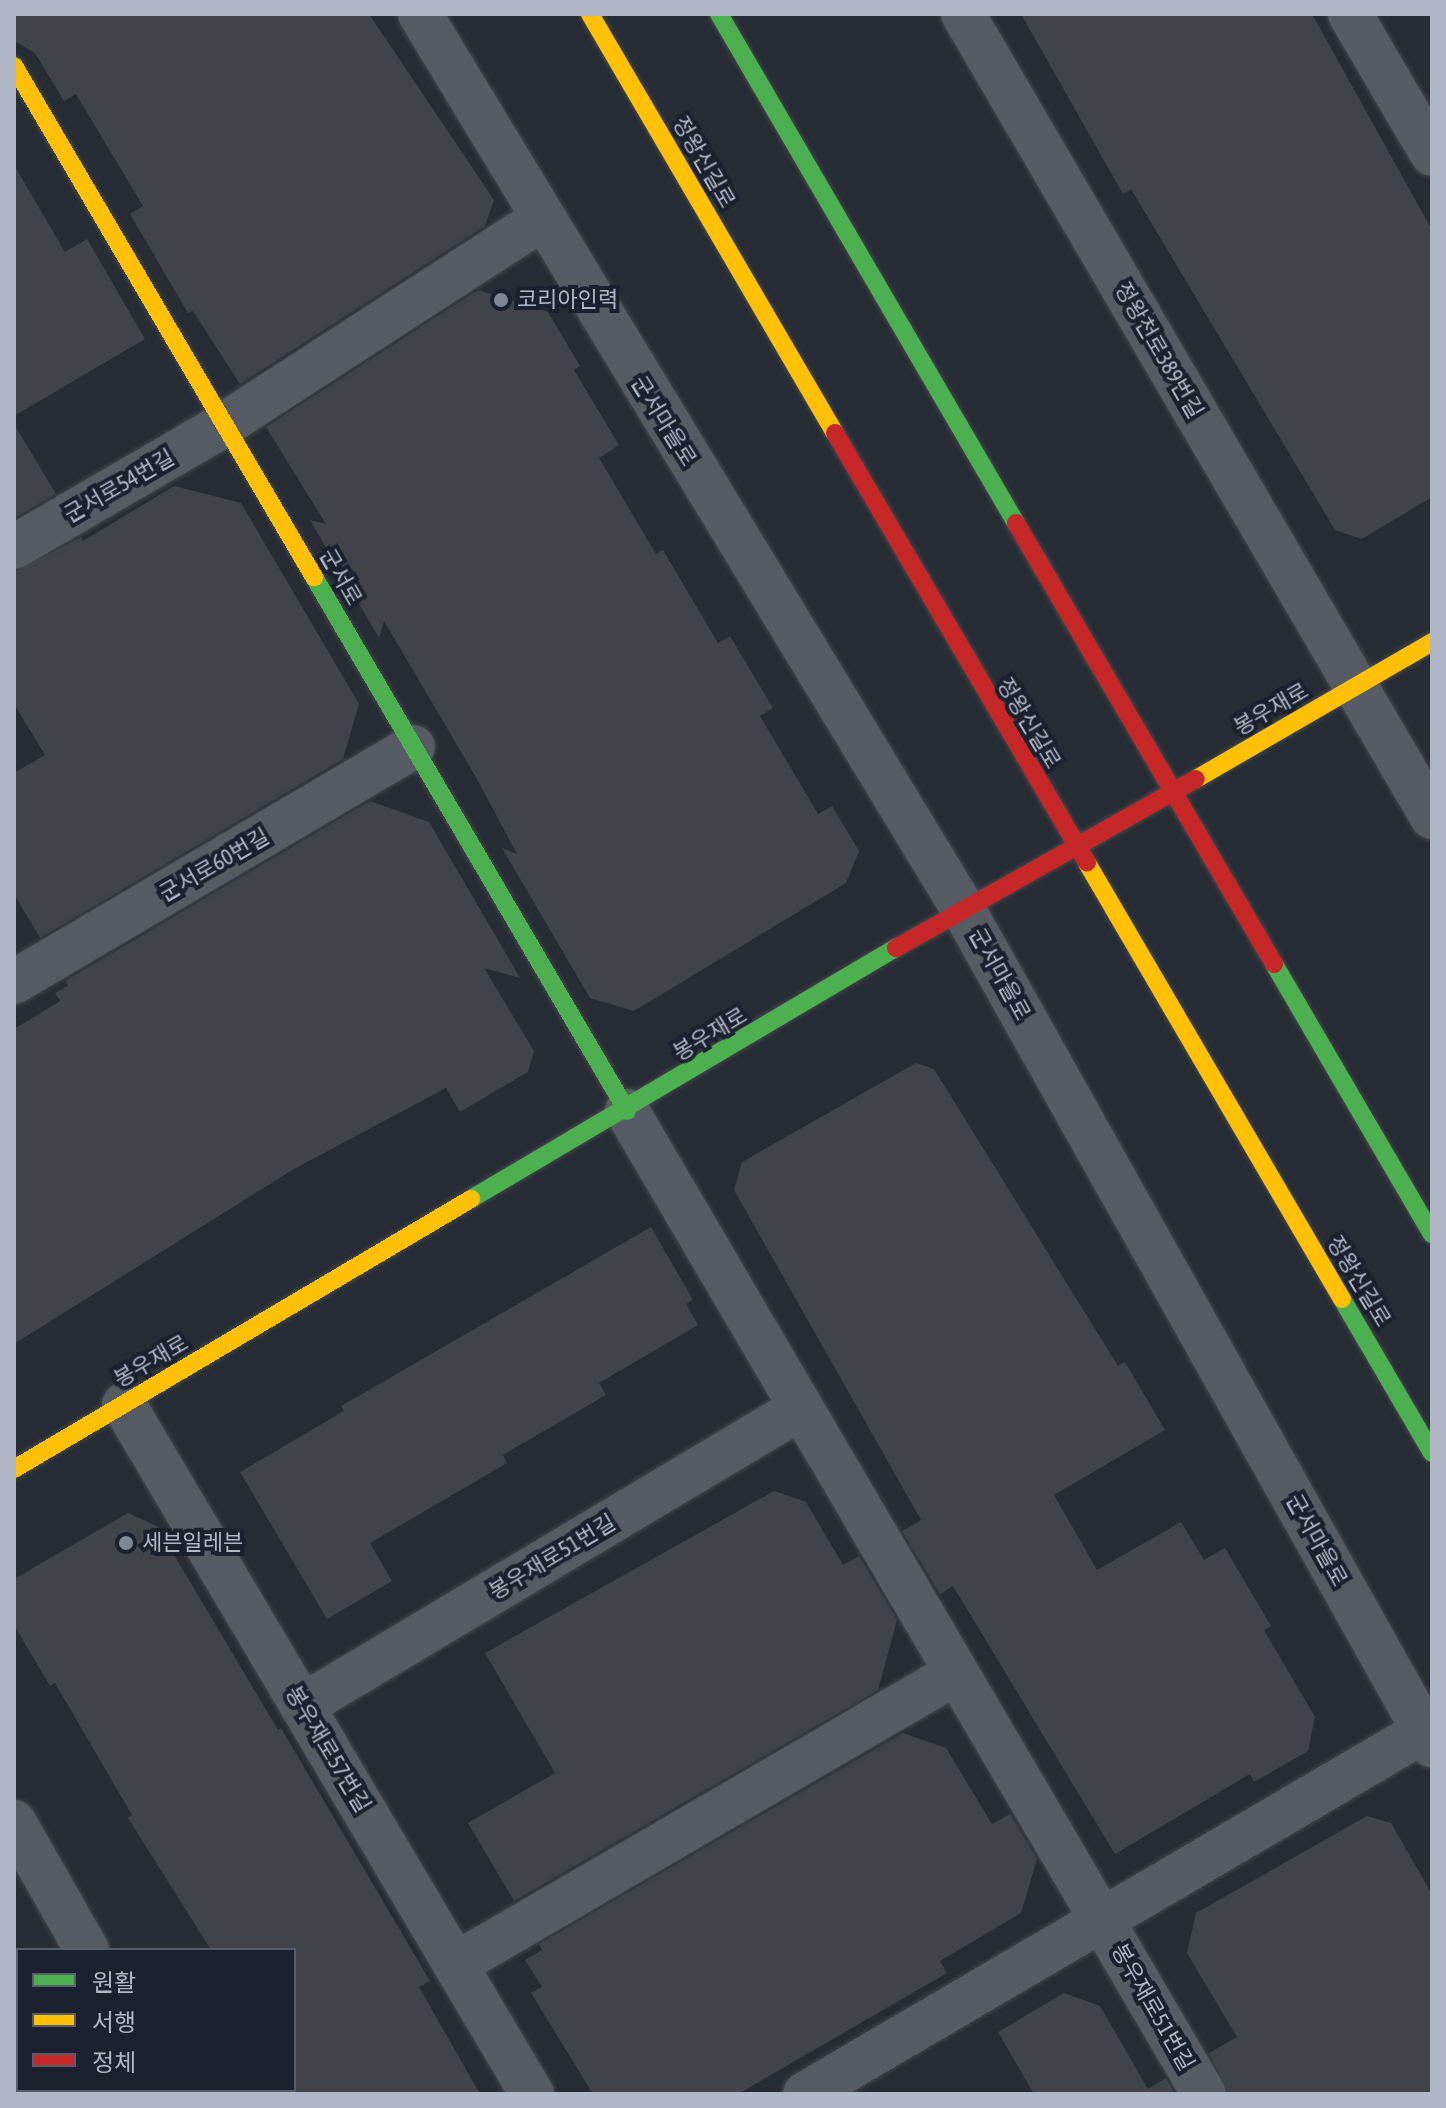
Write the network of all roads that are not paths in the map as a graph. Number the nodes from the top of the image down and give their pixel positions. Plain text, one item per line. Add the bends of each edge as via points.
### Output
1 (420, 14) edge
2 (590, 14) edge
3 (719, 14) edge
4 (963, 14) edge
5 (1350, 14) edge
6 (20, 90) edge
7 (1432, 154) edge
8 (540, 220) junction
9 (225, 424) junction
10 (14, 547) edge
11 (1432, 642) edge
12 (1356, 687) junction
13 (413, 747) junction
14 (1172, 794) junction
15 (1432, 817) edge
16 (1076, 849) junction
17 (963, 909) junction
18 (14, 982) edge
19 (627, 1111) junction
20 (1432, 1234) edge
21 (124, 1405) junction
22 (801, 1408) junction
23 (1432, 1453) edge
24 (14, 1469) edge
25 (956, 1673) junction
26 (302, 1706) junction
27 (1428, 1738) edge
28 (19, 1841) edge
29 (1102, 1920) junction
30 (86, 1948) edge
31 (456, 1964) junction
32 (532, 2094) edge
33 (805, 2094) edge
34 (1204, 2094) edge

1 - 8 street, 군서마을로
2 - 16 street, 정왕신길로
3 - 14 street
4 - 12 street, 정왕천로389번길
5 - 7 street
6 - 9 street, 군서로
8 - 9 street
8 - 17 street, 군서마을로
9 - 10 street, 군서로54번길
9 - 13 street, 군서로
11 - 12 street, 봉우재로
12 - 14 street, 봉우재로
12 - 15 street, 정왕천로389번길
13 - 18 street, 군서로60번길
13 - 19 street, 군서로
14 - 16 street, 봉우재로
14 - 20 street
16 - 17 street, 봉우재로
16 - 23 street, 정왕신길로
17 - 19 street, 봉우재로
17 - 27 street, 군서마을로
19 - 21 street, 봉우재로
19 - 22 street, 봉우재로51번길
21 - 24 street, 봉우재로
21 - 26 street, 봉우재로57번길
22 - 25 street, 봉우재로51번길
22 - 26 street, 봉우재로51번길
25 - 29 street, 봉우재로51번길
25 - 31 street
26 - 31 street, 봉우재로57번길
27 - 29 street
28 - 30 street
29 - 33 street, 봉우재로51번길
29 - 34 street, 봉우재로51번길
31 - 32 street, 봉우재로57번길

